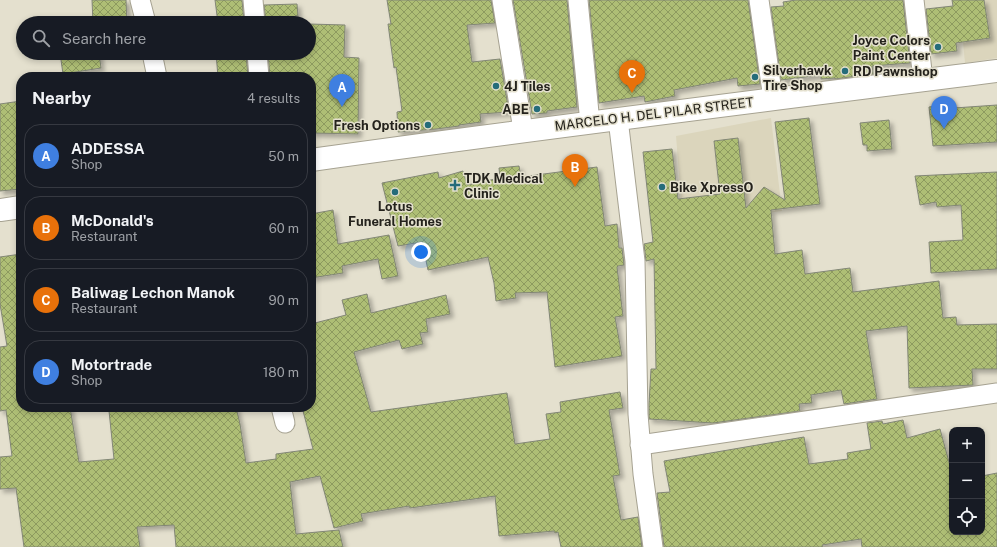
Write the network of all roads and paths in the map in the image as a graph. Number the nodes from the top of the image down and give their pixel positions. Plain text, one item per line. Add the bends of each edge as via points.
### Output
1 (140, 0) edge
2 (253, 0) edge
3 (502, 0) edge
4 (578, 0) edge
5 (759, 0) edge
6 (914, 0) edge
7 (144, 16) edge
8 (254, 16) edge
9 (153, 60) edge
10 (258, 60) edge
11 (997, 71) edge
12 (156, 72) edge
13 (259, 72) edge
14 (923, 80) junction
15 (774, 99) junction
16 (618, 119) junction
17 (590, 123) junction
18 (523, 130) junction
19 (316, 159) edge
20 (16, 208) edge
21 (0, 210) edge
22 (997, 393) edge
23 (640, 444) junction
24 (653, 547) edge

1 - 7 street
2 - 8 street
3 - 18 street
4 - 17 street
5 - 15 street
6 - 14 street
9 - 12 street
10 - 13 street
11 - 14 main road, MARCELO H. DEL PILAR STREET
14 - 15 main road, MARCELO H. DEL PILAR STREET
15 - 16 main road, MARCELO H. DEL PILAR STREET
16 - 17 main road, MARCELO H. DEL PILAR STREET
16 - 23 street via 635,261
17 - 18 main road, MARCELO H. DEL PILAR STREET
18 - 19 main road, MARCELO H. DEL PILAR STREET
20 - 21 main road
22 - 23 street
23 - 24 street

